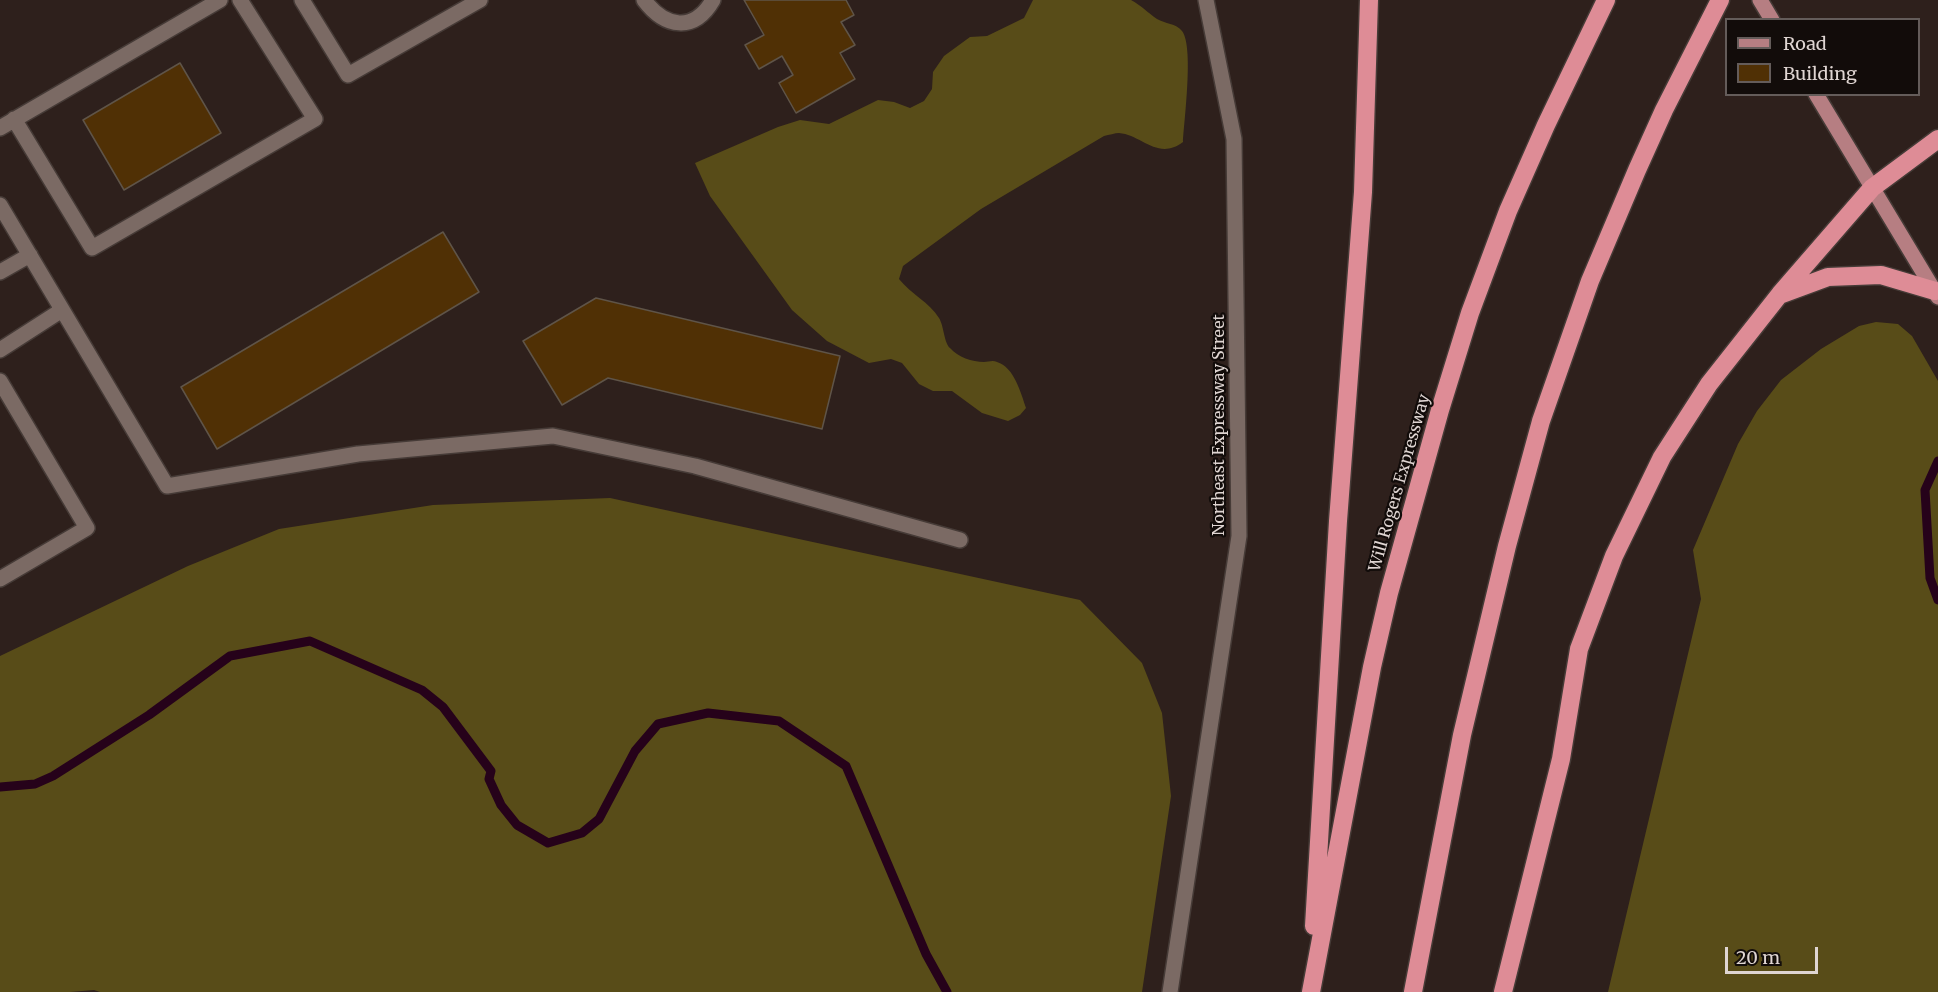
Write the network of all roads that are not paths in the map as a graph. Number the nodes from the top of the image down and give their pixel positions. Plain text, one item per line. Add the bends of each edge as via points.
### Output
1 (220, 0) edge
2 (240, 0) edge
3 (302, 0) edge
4 (480, 0) edge
5 (644, 0) edge
6 (713, 0) edge
7 (1206, 0) edge
8 (1369, 0) edge
9 (1720, 0) edge
10 (1760, 0) edge
11 (1604, 4) edge
12 (1771, 18) edge
13 (1817, 96) edge
14 (14, 119) junction
15 (0, 128) edge
16 (1938, 140) edge
17 (1872, 188) junction
18 (0, 205) edge
19 (30, 255) junction
20 (0, 273) edge
21 (1780, 294) junction
22 (1936, 294) edge
23 (62, 310) junction
24 (0, 350) edge
25 (0, 381) edge
26 (960, 540) dead end
27 (0, 579) edge
28 (1170, 992) edge
29 (1311, 992) edge
30 (1413, 992) edge
31 (1503, 992) edge

1 - 14 street
2 - 14 street via 315,119 92,248
3 - 4 street via 348,75
5 - 6 street via 662,18 679,24 695,20
7 - 28 street, Northeast Expressway Street via 1234,140 1239,536
8 - 29 highway via 1363,192 1338,521
9 - 30 highway via 1664,110 1590,281 1541,421 1462,735
10 - 12 main road
11 - 29 highway, Will Rogers Expressway via 1508,211 1440,410 1372,667
13 - 17 main road
14 - 15 street
16 - 17 highway
17 - 21 highway
17 - 22 main road
18 - 19 street
19 - 20 street
19 - 23 street
21 - 22 highway via 1828,276 1881,275
21 - 31 highway via 1709,384 1662,457 1614,556 1579,650 1561,759
23 - 24 street
23 - 26 street via 167,486 358,454 553,436 695,466
25 - 27 street via 87,528

